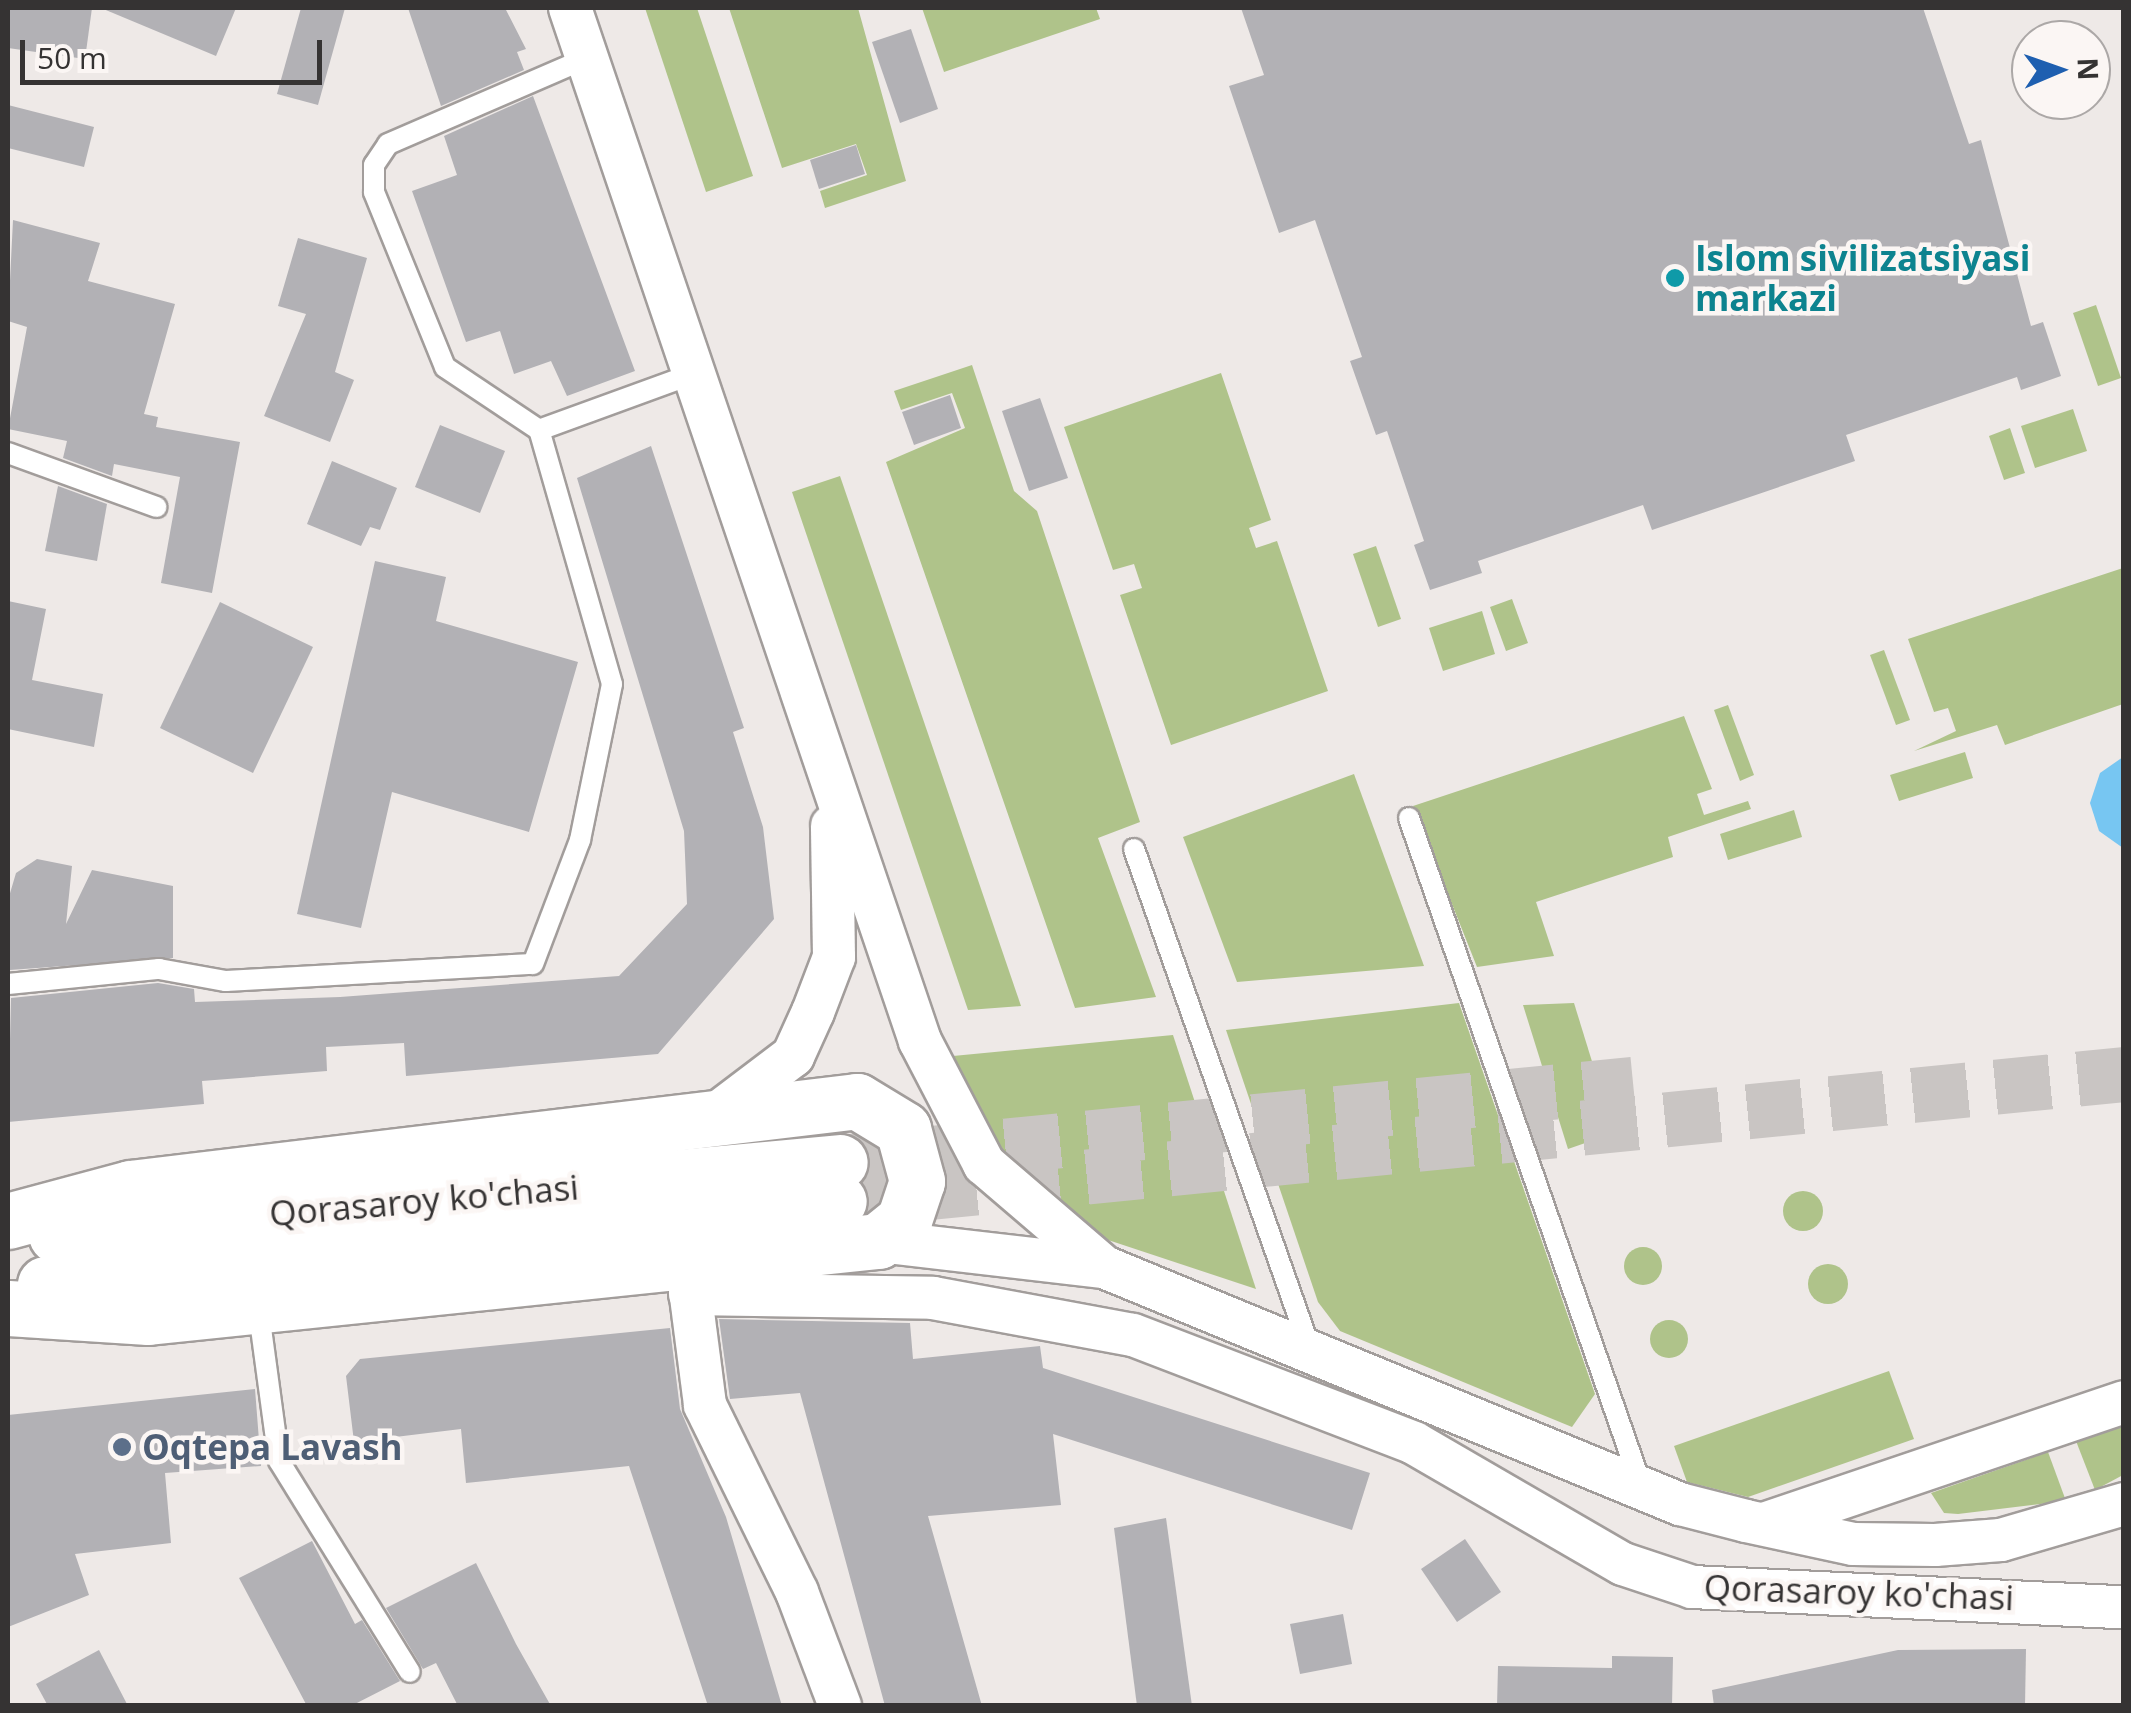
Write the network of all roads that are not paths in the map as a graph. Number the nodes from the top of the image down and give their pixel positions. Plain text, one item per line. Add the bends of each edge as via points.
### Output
1 (570, 8) edge
2 (591, 56) junction
3 (700, 372) junction
4 (539, 430) junction
5 (8, 453) edge
6 (156, 506) dead end
7 (829, 770) junction
8 (1409, 818) dead end
9 (1134, 849) dead end
10 (8, 984) edge
11 (711, 1118) junction
12 (8, 1220) edge
13 (8, 1240) edge
14 (878, 1241) junction
15 (1104, 1267) junction
16 (688, 1275) junction
17 (8, 1288) edge
18 (258, 1304) junction
19 (8, 1308) edge
20 (1309, 1346) junction
21 (2124, 1402) edge
22 (1641, 1487) junction
23 (2124, 1504) edge
24 (1764, 1524) junction
25 (2124, 1607) edge
26 (410, 1672) dead end
27 (840, 1706) edge

1 - 2 street
2 - 3 street
2 - 4 lane via 388,144 374,165 374,192 445,368
3 - 4 lane
3 - 7 street
4 - 10 lane via 612,684 580,840 533,964 226,981 159,969
5 - 6 lane
7 - 11 street via 834,957 793,1056
7 - 15 street via 947,1104 1013,1194
8 - 22 lane
9 - 20 lane
11 - 12 main road via 130,1188
11 - 14 main road via 857,1101 883,1112 908,1138 917,1181 904,1220
13 - 17 main road, Qorasaroy ko'chasi via 839,1181
14 - 15 street
14 - 16 main road
15 - 20 street
16 - 18 main road
16 - 25 street, Qorasaroy ko'chasi via 1000,1306 1133,1336 1336,1408 1623,1564 1692,1586
16 - 27 street via 705,1404 797,1592
18 - 19 main road via 148,1317
18 - 26 lane via 279,1461
20 - 22 street
21 - 24 street
22 - 24 street
23 - 24 street via 2001,1540 1935,1545 1853,1544

